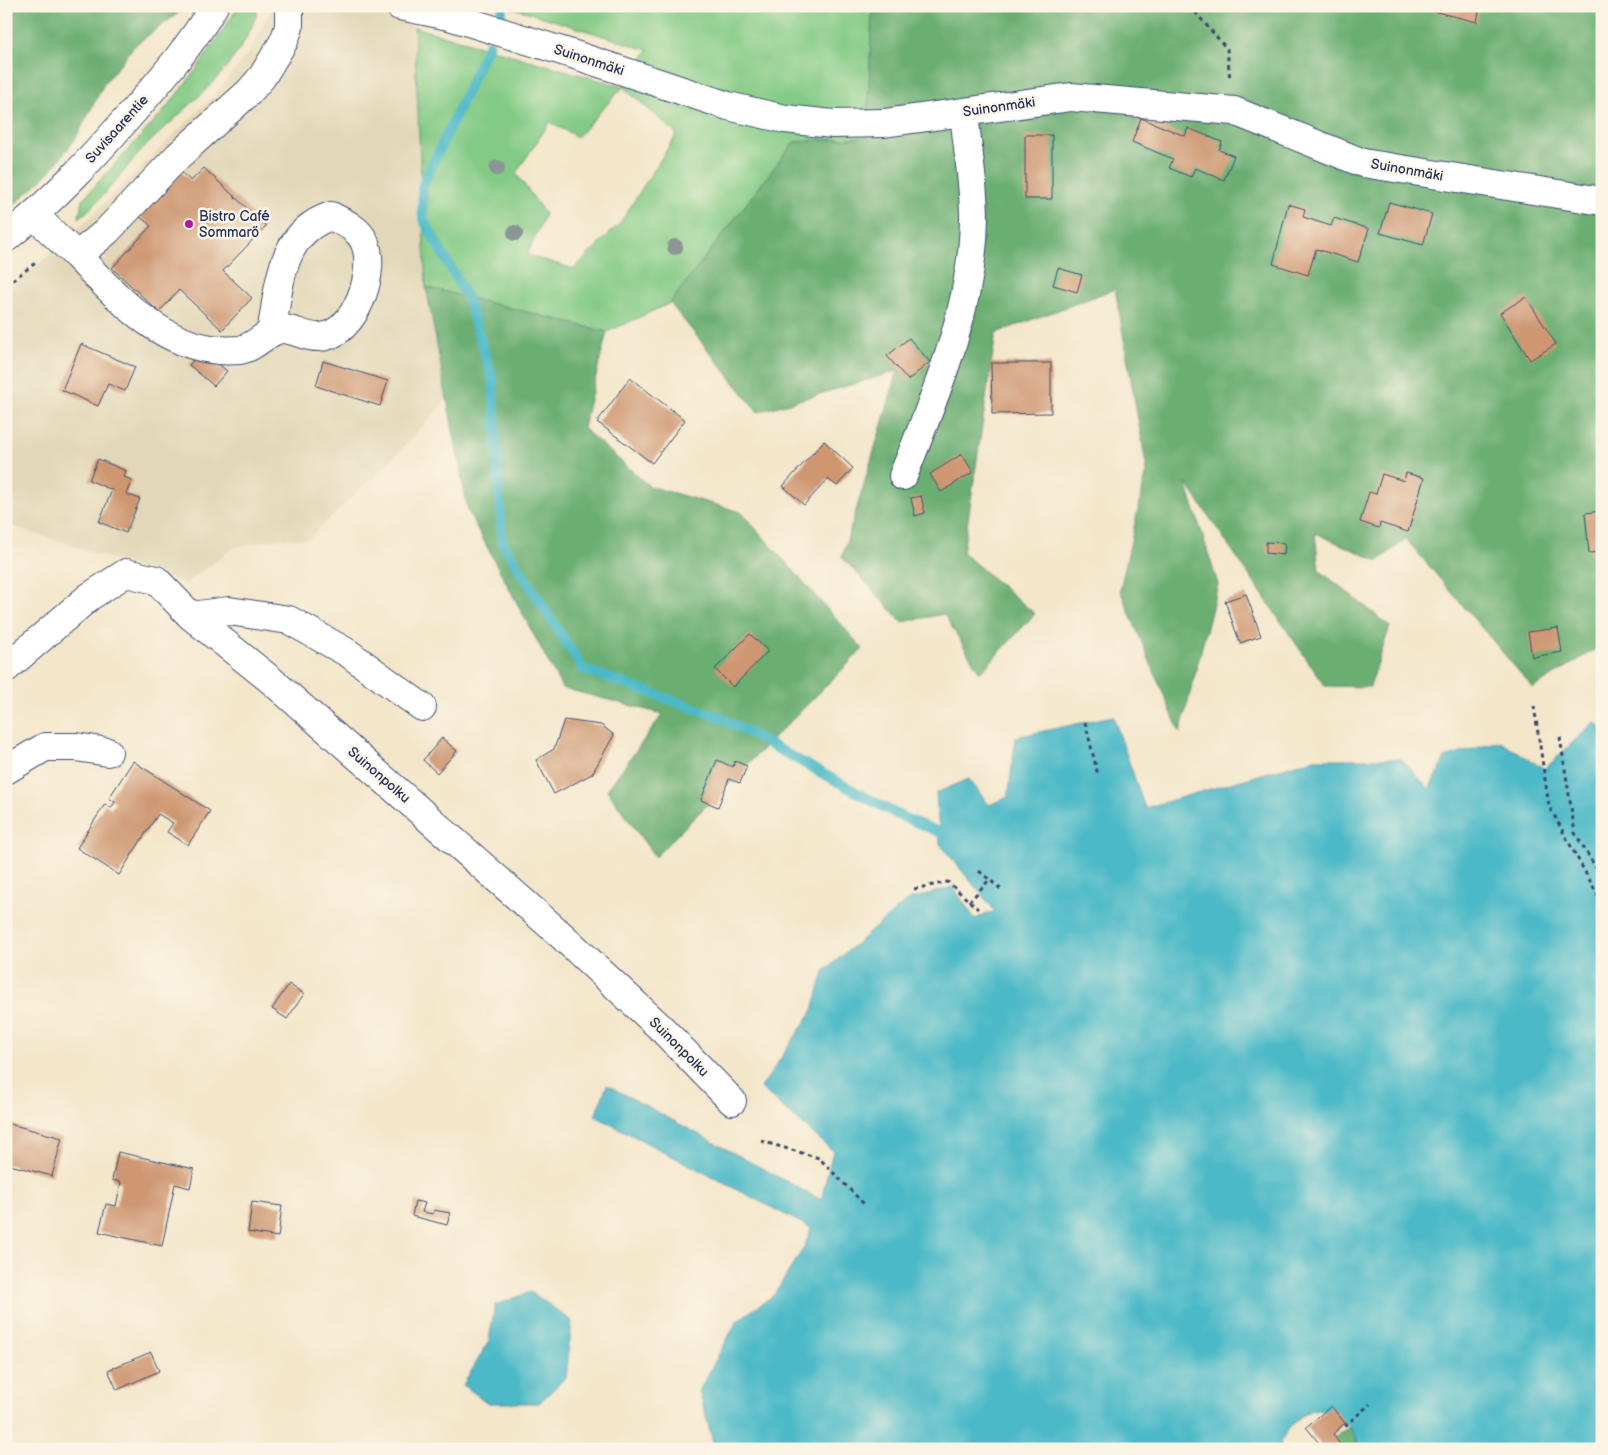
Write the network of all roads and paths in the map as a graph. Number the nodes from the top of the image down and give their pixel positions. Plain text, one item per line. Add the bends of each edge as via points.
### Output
1 (214, 6) edge
2 (289, 6) edge
3 (400, 6) edge
4 (1190, 6) edge
5 (1234, 111) junction
6 (964, 112) junction
7 (1602, 201) edge
8 (34, 215) junction
9 (6, 238) edge
10 (77, 256) junction
11 (271, 333) junction
12 (903, 476) dead end
13 (191, 616) junction
14 (6, 668) edge
15 (1534, 706) dead end
16 (422, 707) dead end
17 (1085, 722) dead end
18 (1560, 737) dead end
19 (108, 752) dead end
20 (6, 770) edge
21 (1098, 775) dead end
22 (979, 871) dead end
23 (1602, 878) edge
24 (990, 880) junction
25 (914, 889) dead end
26 (1002, 890) dead end
27 (969, 902) junction
28 (1602, 903) edge
29 (978, 910) dead end
30 (732, 1101) dead end
31 (761, 1141) dead end
32 (865, 1205) dead end
33 (1370, 1404) dead end
34 (1345, 1426) dead end

1 - 8 street, Suvisaarentie via 167,73 104,145
2 - 10 street via 289,27 276,58 262,77 165,169 106,232
3 - 6 street, Suinonmäki via 449,16 728,106 785,119 833,124 884,123
4 - 5 path via 1227,49
5 - 6 street, Suinonmäki via 1072,97
5 - 7 street, Suinonmäki via 1363,163
6 - 12 street via 974,218 966,292 943,376
8 - 9 street, Suvisaarentie
8 - 10 street
10 - 11 street via 151,325 174,338 200,347 239,350 257,344
11 - 11 street via 282,329 321,338 339,330 353,314 365,290 370,262 364,240 350,225 331,216 316,221 301,233 281,274
13 - 14 street, Suinonpolku via 156,580 126,573 89,597
13 - 16 street via 229,611 289,620 348,653
13 - 30 street, Suinonpolku via 272,680 561,935 662,1029
15 - 28 path via 1549,806
17 - 21 path
18 - 23 path via 1575,833
19 - 20 street via 45,747
22 - 24 path
24 - 26 path
24 - 27 path
25 - 27 path via 948,882
27 - 29 path
31 - 32 path via 819,1158
33 - 34 path

